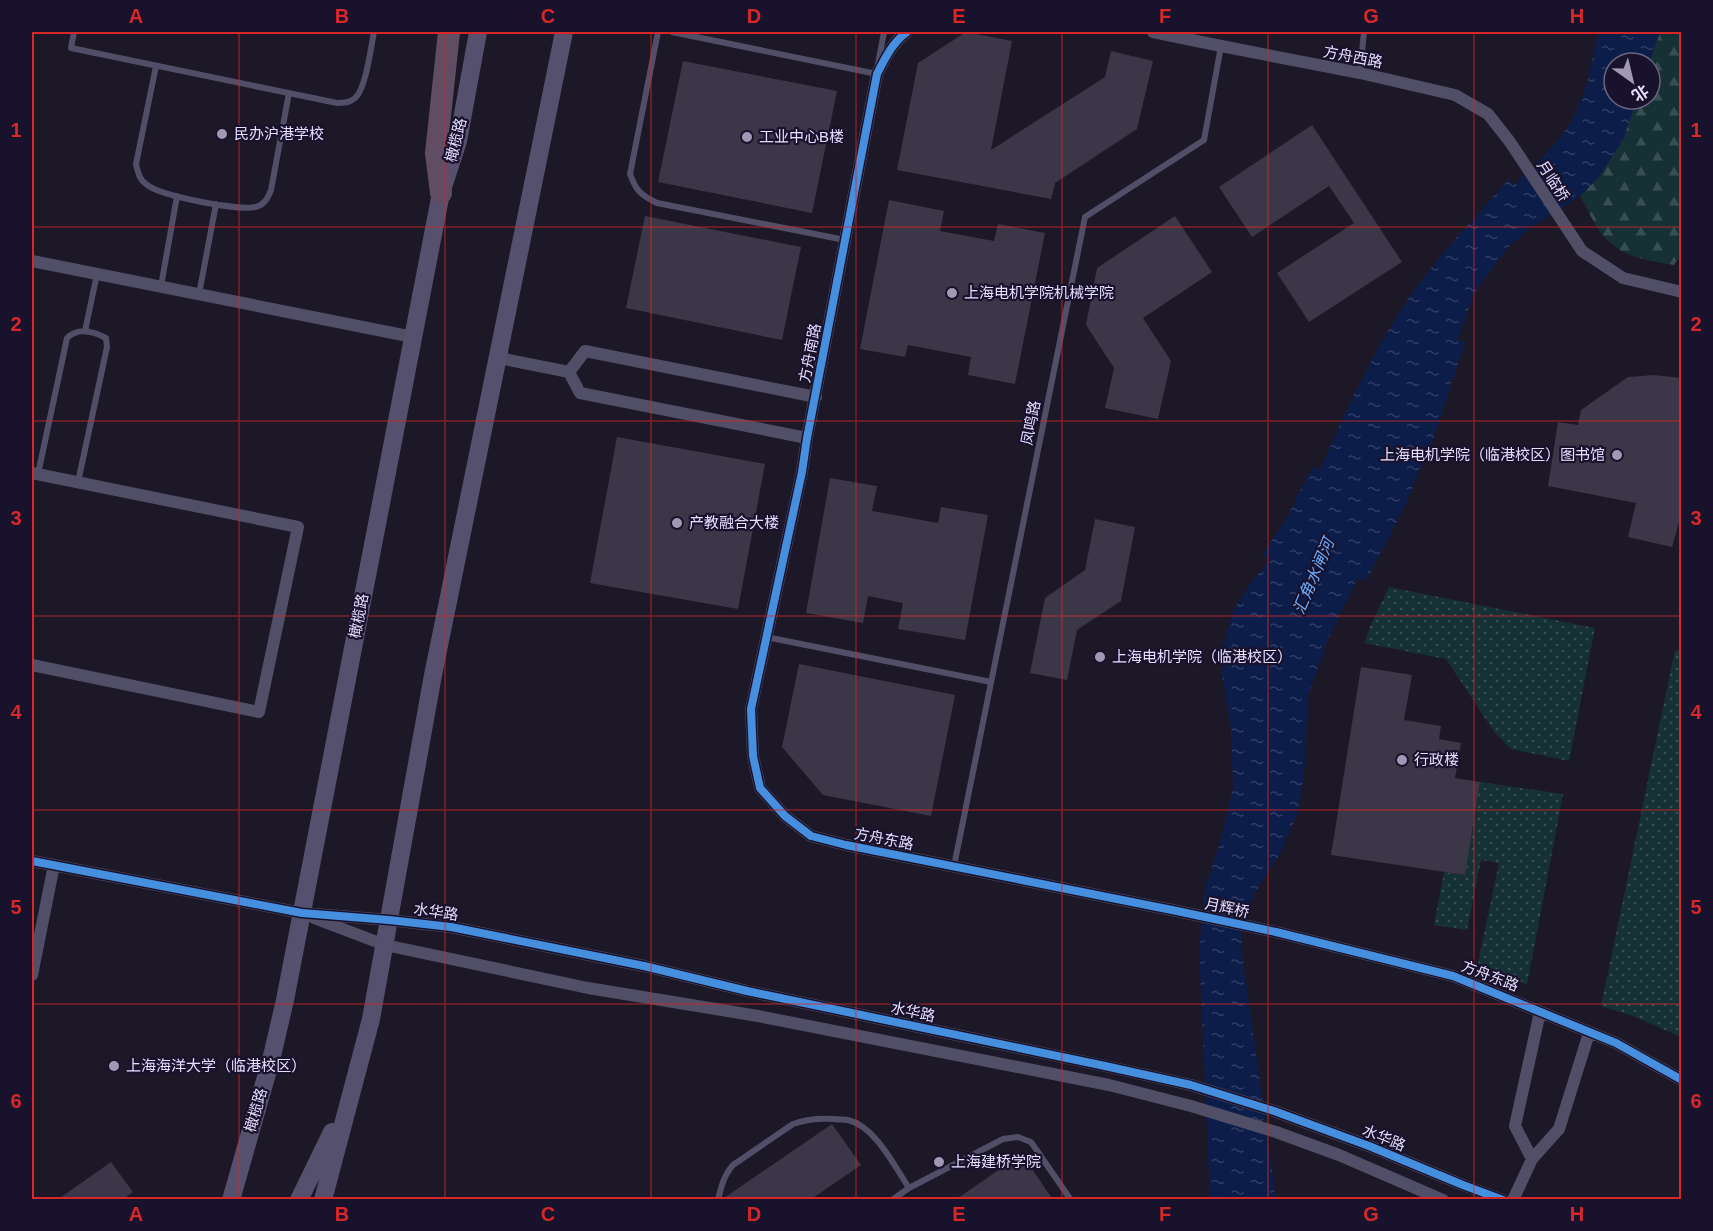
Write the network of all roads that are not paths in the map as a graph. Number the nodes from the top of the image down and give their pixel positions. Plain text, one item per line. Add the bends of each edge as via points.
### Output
1 (74, 32) edge
2 (374, 32) edge
3 (449, 32) edge
4 (478, 32) edge
5 (564, 32) edge
6 (658, 32) edge
7 (672, 32) edge
8 (884, 32) edge
9 (908, 32) edge
10 (1153, 32) edge
11 (1364, 32) edge
12 (1221, 46) junction
13 (156, 66) junction
14 (1360, 73) junction
15 (877, 74) junction
16 (289, 93) junction
17 (1521, 159) joint
18 (441, 193) junction
19 (177, 196) junction
20 (216, 204) junction
21 (845, 240) junction
22 (32, 261) edge
23 (97, 274) junction
24 (161, 286) junction
25 (1682, 292) edge
26 (199, 294) junction
27 (86, 331) junction
28 (413, 337) junction
29 (499, 358) junction
30 (569, 372) junction
31 (816, 397) junction
32 (807, 438) junction
33 (35, 474) edge
34 (78, 482) junction
35 (766, 637) junction
36 (32, 665) edge
37 (991, 682) junction
38 (32, 861) edge
39 (54, 865) junction
40 (954, 867) junction
41 (1172, 910) joint
42 (302, 913) junction
43 (389, 920) junction
44 (1276, 933) joint
45 (385, 945) junction
46 (32, 975) edge
47 (1540, 1012) junction
48 (1589, 1032) junction
49 (1682, 1080) edge
50 (350, 1095) junction
51 (1532, 1160) junction
52 (909, 1188) junction
53 (231, 1200) edge
54 (299, 1200) edge
55 (323, 1200) edge
56 (718, 1200) edge
57 (892, 1200) edge
58 (1071, 1200) edge
59 (1443, 1200) edge
60 (1503, 1200) edge
61 (1513, 1200) edge

1 - 13 lane via 70,48
2 - 16 lane via 362,90 356,98 337,103
3 - 18 highway via 435,153
4 - 18 main road, 橄榄路 via 458,141
5 - 29 main road
6 - 21 lane via 630,174 642,196 657,203
7 - 15 lane
8 - 15 lane
9 - 15 street via 898,39
10 - 12 street, 方舟西路
11 - 14 lane
12 - 14 street, 方舟西路
12 - 37 lane, 凤鸣路 via 1204,140 1085,217
13 - 16 lane
13 - 19 lane via 136,164 145,184
14 - 17 street, 方舟西路 via 1455,95 1488,114
15 - 21 street, 方舟南路
16 - 20 lane via 266,201 244,209
17 - 25 street, 月临桥 via 1582,251 1623,278
18 - 28 main road, 橄榄路
19 - 20 lane
19 - 24 lane
20 - 26 lane
21 - 31 street, 方舟南路
22 - 23 street
23 - 24 street
23 - 27 lane
24 - 26 street
26 - 28 street
27 - 33 lane via 80,330 67,338
27 - 34 lane via 106,338 107,347
28 - 42 main road, 橄榄路
29 - 30 street
29 - 43 main road via 433,675
30 - 31 street via 585,351
30 - 32 street via 580,393
31 - 32 street, 方舟南路
32 - 35 street, 方舟南路
33 - 34 street
34 - 36 street via 298,527 259,712
35 - 37 lane
35 - 40 street, 方舟东路 via 751,709 753,756 760,788 785,816 811,836
37 - 40 lane, 凤鸣路
38 - 39 street
39 - 42 street
39 - 46 street
40 - 41 street, 方舟东路
41 - 44 street, 月辉桥
42 - 43 street, 水华路
42 - 45 street
42 - 53 main road, 橄榄路 via 272,1056
43 - 45 main road
43 - 60 street, 水华路 via 451,927 633,964 1191,1085 1369,1146
44 - 47 street, 方舟东路 via 1453,976
45 - 50 main road via 371,1019
45 - 59 street via 588,988 758,1016 1109,1085 1276,1132
47 - 48 street, 方舟东路
47 - 51 street via 1515,1126
48 - 49 street, 方舟东路
48 - 51 street via 1559,1129
50 - 54 main road
50 - 55 main road
51 - 61 street
52 - 56 lane via 868,1131 849,1120 821,1119 793,1124 733,1165 724,1177
52 - 57 lane
52 - 58 lane via 1003,1139 1018,1137 1031,1142

